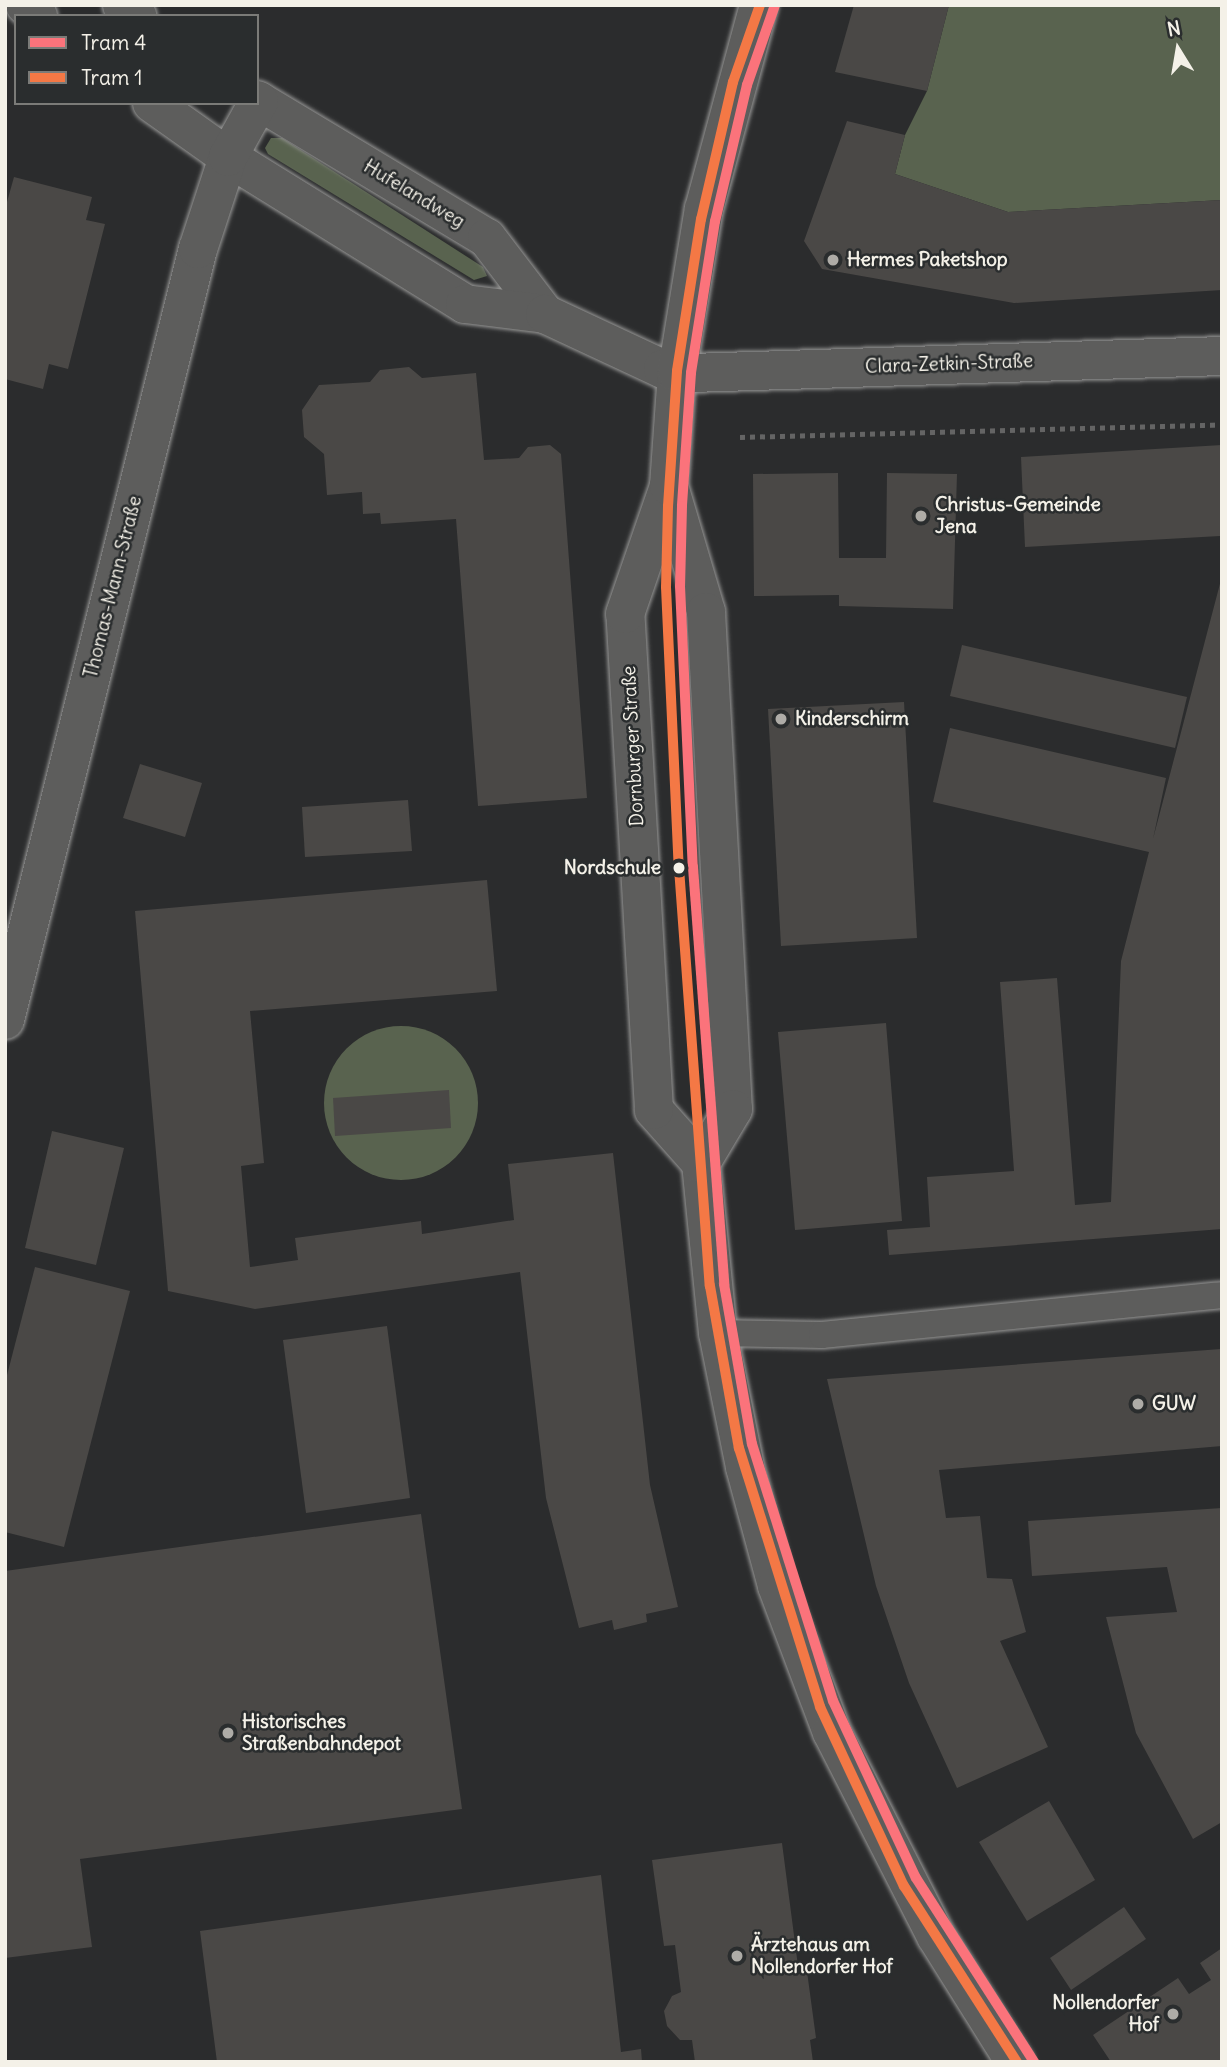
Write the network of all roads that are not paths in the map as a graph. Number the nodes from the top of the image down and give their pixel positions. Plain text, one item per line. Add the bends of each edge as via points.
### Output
1 (759, 5) edge
2 (259, 102) edge
3 (155, 105) edge
4 (256, 105) edge
5 (228, 157) junction
6 (545, 314) junction
7 (1222, 356) edge
8 (677, 373) junction
9 (668, 486) junction
10 (5, 1020) edge
11 (701, 1163) junction
12 (1222, 1295) edge
13 (718, 1333) junction
14 (1015, 2062) edge

1 - 8 street, Dornburger Straße via 704,209
2 - 6 street, Hufelandweg via 487,237
3 - 5 street, Hufelandweg
4 - 5 street, Hufelandweg
5 - 6 street, Hufelandweg via 465,304
5 - 10 street, Thomas-Mann-Straße via 198,249
6 - 8 street, Hufelandweg
7 - 8 street, Clara-Zetkin-Straße
8 - 9 street, Dornburger Straße
9 - 11 street, Dornburger Straße via 706,612 733,1109
9 - 11 street, Dornburger Straße via 625,614 654,1110
11 - 13 street
12 - 13 lane via 822,1335
13 - 14 street via 745,1467 777,1586 832,1732 936,1936

